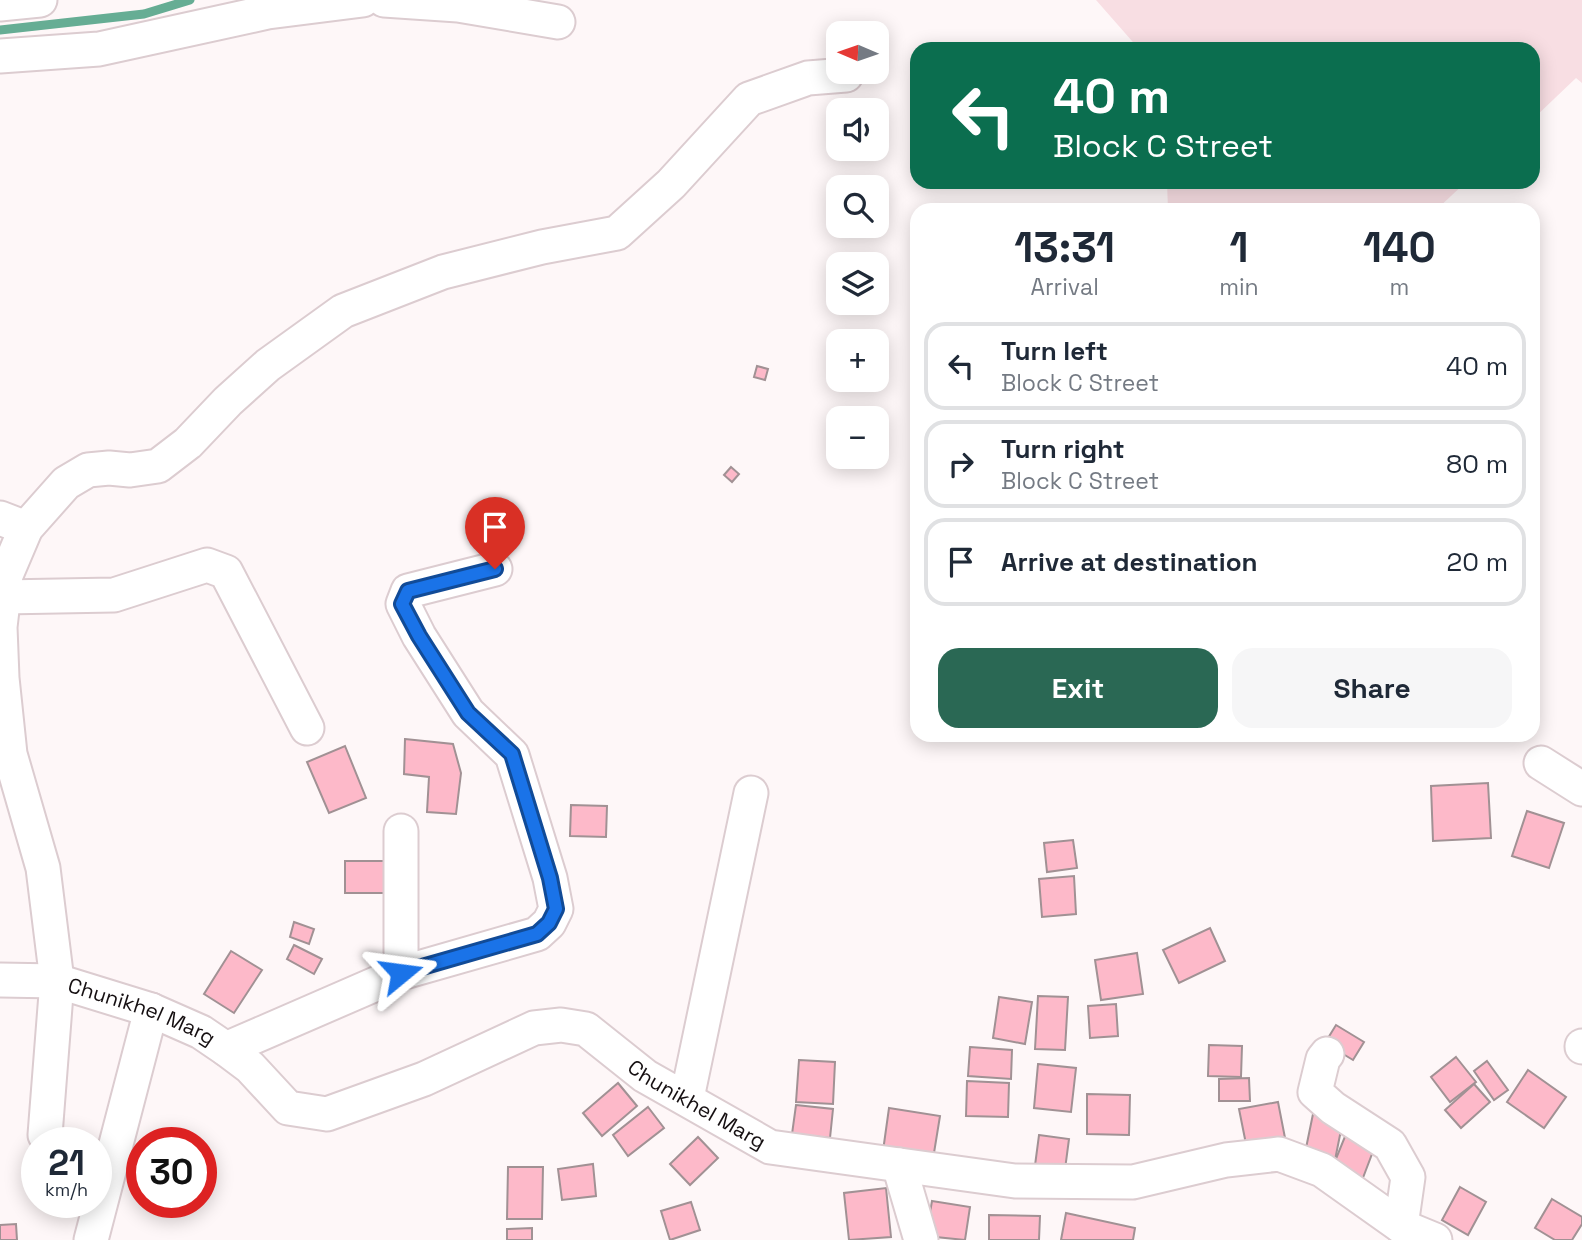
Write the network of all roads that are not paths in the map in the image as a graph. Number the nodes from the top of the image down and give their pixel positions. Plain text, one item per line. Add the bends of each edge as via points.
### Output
1 (40, 0) edge
2 (363, 0) edge
3 (384, 0) edge
4 (0, 4) edge
5 (558, 22) dead end
6 (0, 56) edge
7 (826, 77) edge
8 (13, 523) edge
9 (495, 569) dead end
10 (1, 617) edge
11 (307, 728) dead end
12 (1541, 763) dead end
13 (1582, 789) edge
14 (751, 793) dead end
15 (401, 831) dead end
16 (401, 973) junction
17 (0, 980) edge
18 (57, 981) junction
19 (151, 1010) junction
20 (226, 1049) junction
21 (1326, 1054) dead end
22 (687, 1098) junction
23 (46, 1127) edge
24 (899, 1165) junction
25 (1401, 1226) junction
26 (91, 1240) edge
27 (921, 1240) edge
28 (1435, 1240) edge

1 - 4 street
2 - 6 street via 268,12 99,49
3 - 5 street via 458,5
7 - 8 street via 808,78 750,99 671,184 617,233 443,272 343,311 268,365 158,466 88,470
8 - 10 street
9 - 16 street via 408,591 402,604 468,713 512,754 556,909 537,934
10 - 11 street via 114,595 206,565 226,572
10 - 18 street via 10,754 43,868
12 - 13 street
14 - 22 street
15 - 16 street
16 - 20 street
17 - 18 street, Chunikhel Marg
18 - 19 street, Chunikhel Marg
18 - 23 street
19 - 20 street, Chunikhel Marg via 201,1032
19 - 26 street
20 - 22 street, Chunikhel Marg via 250,1067 288,1108 327,1114 424,1079 534,1028 561,1025 586,1029 645,1076
21 - 25 street via 1315,1092 1390,1145 1408,1177
22 - 24 street, Chunikhel Marg via 770,1147
24 - 25 street, Chunikhel Marg via 1016,1181 1133,1182 1226,1160 1279,1154 1322,1170
24 - 27 street
25 - 28 street, Chunikhel Marg

